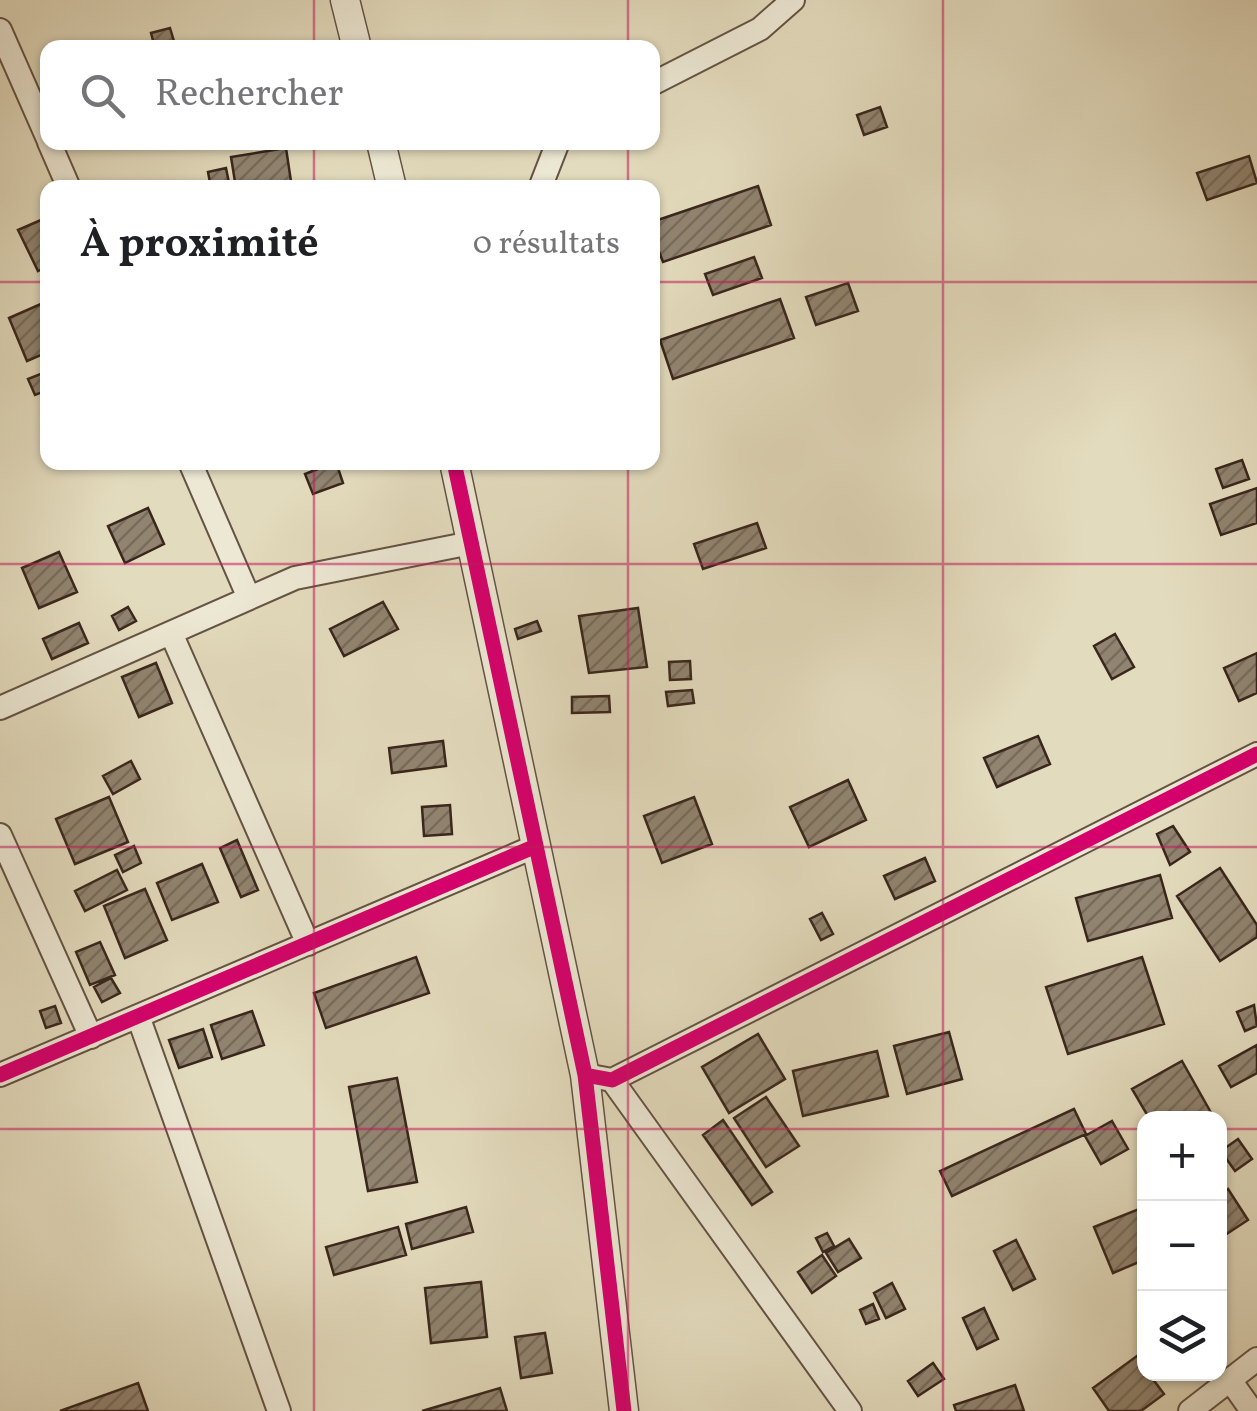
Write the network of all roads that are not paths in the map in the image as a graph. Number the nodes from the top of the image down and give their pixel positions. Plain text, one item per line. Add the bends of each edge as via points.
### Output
1 (346, 0) edge
2 (793, 0) edge
3 (0, 30) edge
4 (355, 40) edge
5 (660, 80) edge
6 (40, 122) edge
7 (52, 150) edge
8 (383, 150) edge
9 (555, 150) edge
10 (66, 180) edge
11 (390, 180) edge
12 (543, 180) edge
13 (193, 470) edge
14 (457, 470) edge
15 (472, 542) junction
16 (249, 598) junction
17 (170, 633) junction
18 (0, 708) edge
19 (1257, 754) edge
20 (0, 835) edge
21 (536, 846) junction
22 (308, 944) junction
23 (138, 1016) junction
24 (90, 1036) junction
25 (0, 1075) edge
26 (599, 1077) junction
27 (1257, 1359) edge
28 (1230, 1380) junction
29 (279, 1411) edge
30 (624, 1411) edge
31 (850, 1411) edge
32 (1190, 1411) edge
33 (1252, 1411) edge

1 - 4 street
2 - 5 street via 760,28
3 - 6 street
7 - 10 street
8 - 11 street
9 - 12 street
13 - 16 street
14 - 15 street
15 - 16 street via 295,578
15 - 21 street
16 - 17 street
17 - 18 street
17 - 22 street
19 - 26 street
20 - 24 street
21 - 22 street
21 - 26 street
22 - 23 street
23 - 24 street
23 - 29 street
24 - 25 street
26 - 30 street
26 - 31 street
27 - 28 street
28 - 32 street
28 - 33 street

